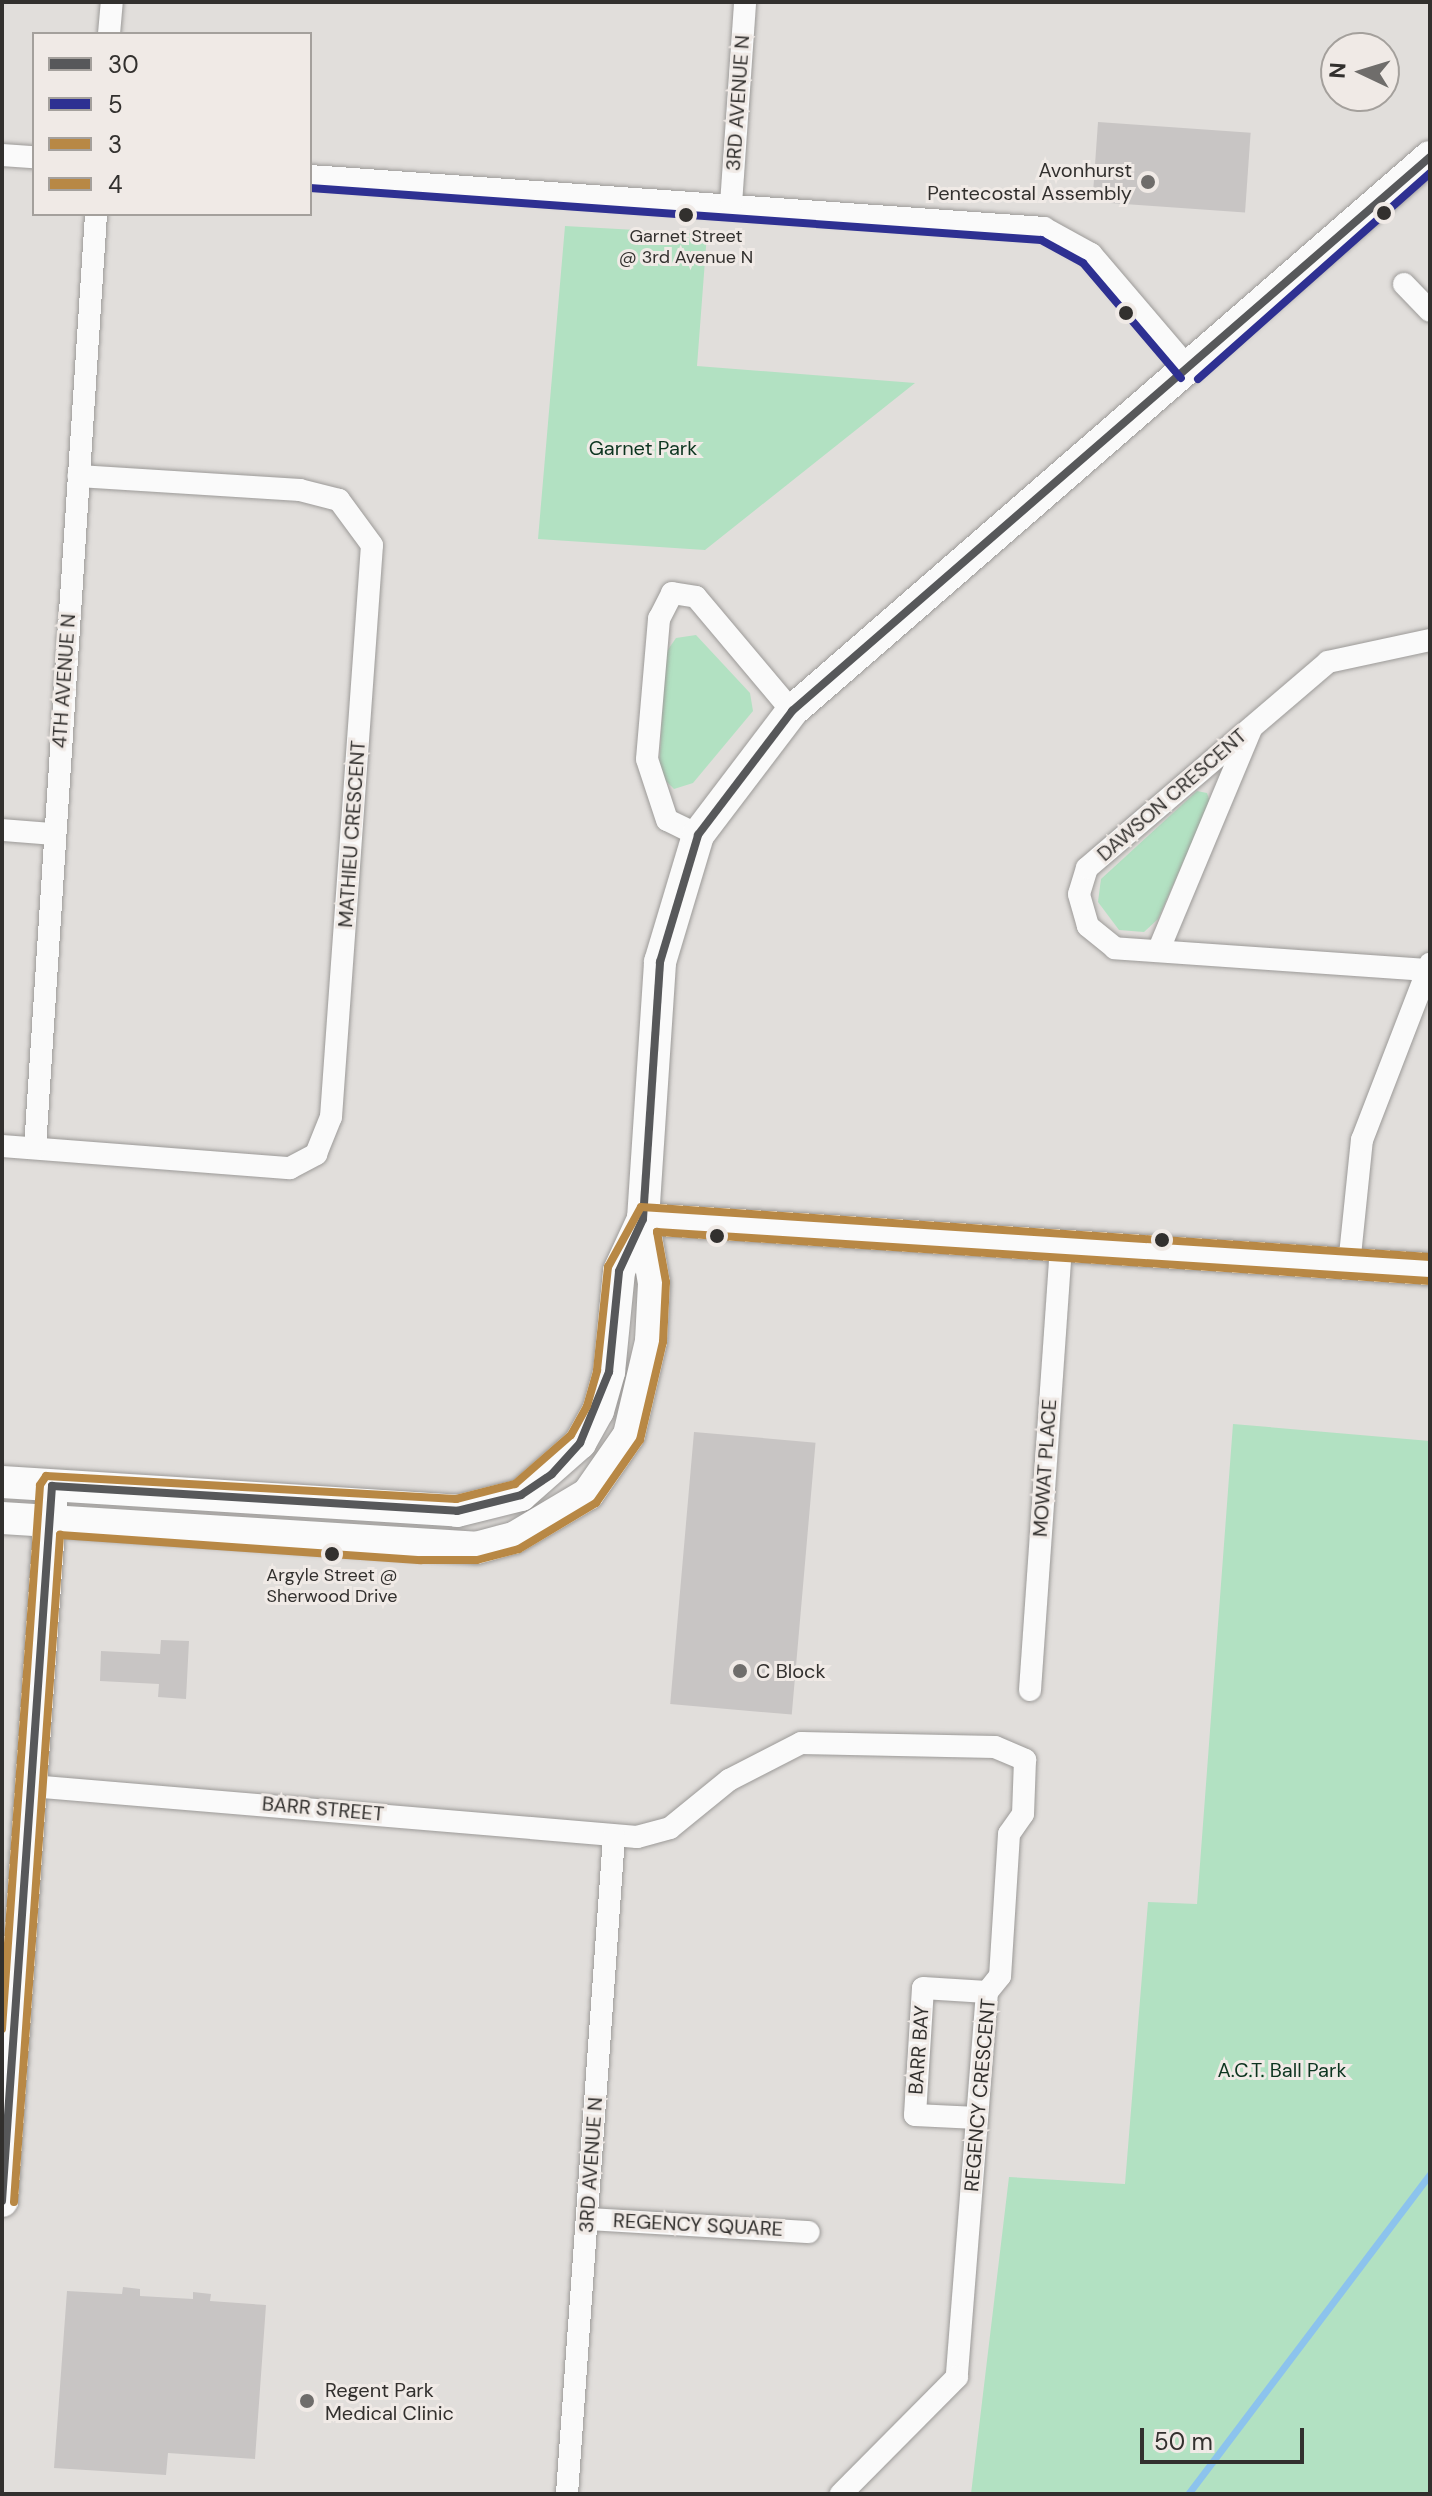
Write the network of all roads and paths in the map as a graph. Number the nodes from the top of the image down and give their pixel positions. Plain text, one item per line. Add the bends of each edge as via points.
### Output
1 (112, 2) edge
2 (745, 2) edge
3 (109, 32) edge
4 (2, 155) edge
5 (32, 157) edge
6 (1430, 157) edge
7 (312, 176) edge
8 (731, 204) junction
9 (96, 216) edge
10 (1404, 284) dead end
11 (1430, 311) edge
12 (1190, 370) junction
13 (78, 476) junction
14 (1430, 640) edge
15 (792, 711) junction
16 (1253, 724) junction
17 (2, 830) edge
18 (53, 834) junction
19 (698, 835) junction
20 (1159, 949) junction
21 (1429, 967) edge
22 (2, 1146) edge
23 (35, 1148) junction
24 (643, 1219) junction
25 (1061, 1246) junction
26 (1349, 1265) junction
27 (1430, 1269) edge
28 (2, 1482) edge
29 (52, 1486) junction
30 (2, 1518) edge
31 (49, 1522) junction
32 (1030, 1690) dead end
33 (31, 1786) junction
34 (614, 1837) junction
35 (987, 1992) junction
36 (977, 2118) junction
37 (2, 2201) edge
38 (587, 2219) junction
39 (809, 2232) dead end
40 (567, 2494) edge
41 (841, 2494) edge

1 - 3 street
2 - 8 street, 3RD AVENUE N
4 - 5 street
6 - 12 street
7 - 8 street
8 - 12 street via 1044,228 1091,254
9 - 13 street, 4TH AVENUE N
10 - 11 street
12 - 15 street
13 - 18 street, 4TH AVENUE N
13 - 23 street, MATHIEU CRESCENT via 300,490 339,500 372,545 371,561 331,1117 316,1154 290,1168
14 - 16 street, DAWSON CRESCENT via 1328,662
15 - 19 street
15 - 19 street via 696,597 672,593 659,619 647,759 667,820
16 - 20 street, DAWSON CRESCENT
16 - 20 street, DAWSON CRESCENT via 1087,868 1079,894 1088,926 1115,948
17 - 18 street
18 - 23 street, 4TH AVENUE N
19 - 24 street via 660,962
20 - 21 street, DAWSON CRESCENT
21 - 26 street via 1362,1140
22 - 23 street, MATHIEU CRESCENT
24 - 25 street
24 - 29 street via 619,1271 609,1372 598,1411 580,1443 552,1474 521,1495 457,1511
24 - 31 street via 654,1283 638,1410 629,1435 588,1494 514,1538 476,1548
25 - 26 street
25 - 32 street, MOWAT PLACE
26 - 27 street
28 - 29 street
29 - 31 street
30 - 31 street
31 - 33 street
33 - 34 street, BARR STREET
33 - 37 street
34 - 35 street, REGENCY CRESCENT via 670,1828 729,1780 801,1743 1005,1751 1025,1760 1023,1814 1009,1834 1000,1976
34 - 38 street, 3RD AVENUE N
35 - 36 street, REGENCY CRESCENT
35 - 36 street, BARR BAY via 923,1988 915,2115
36 - 41 street, REGENCY CRESCENT via 957,2377
38 - 39 street, REGENCY SQUARE
38 - 40 street, 3RD AVENUE N

